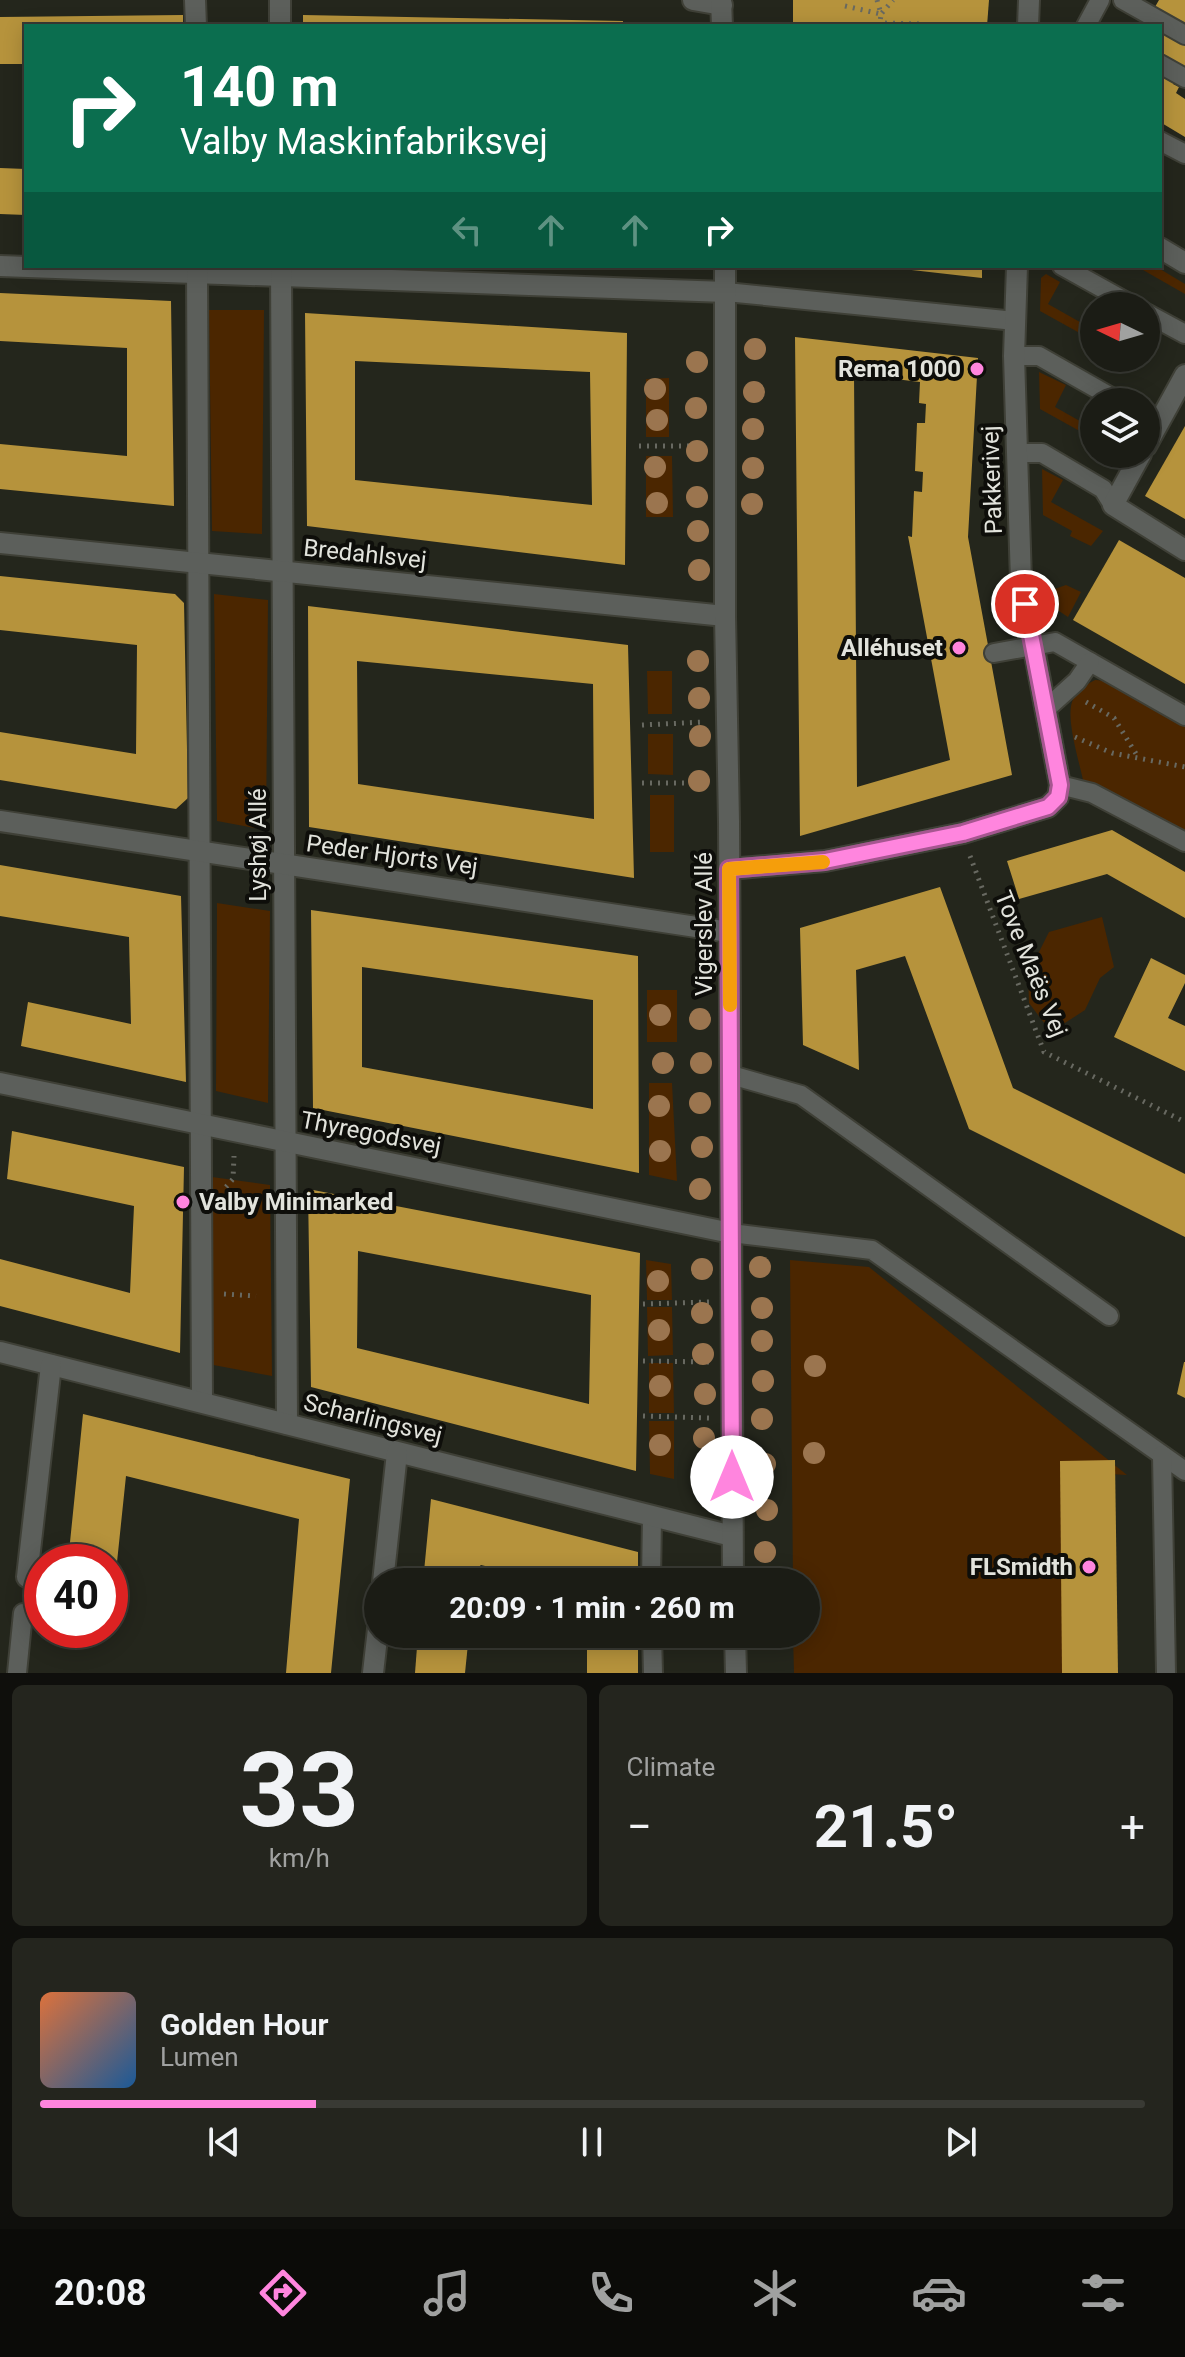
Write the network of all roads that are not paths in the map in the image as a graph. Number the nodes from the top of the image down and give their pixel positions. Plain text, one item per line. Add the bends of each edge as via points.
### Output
1 (195, 0) edge
2 (280, 0) edge
3 (693, 0) edge
4 (1029, 0) edge
5 (1100, 0) edge
6 (1123, 0) edge
7 (722, 2) edge
8 (196, 24) edge
9 (280, 24) edge
10 (722, 24) edge
11 (1028, 24) edge
12 (1089, 24) edge
13 (1185, 35) edge
14 (1162, 65) edge
15 (1185, 78) edge
16 (1162, 142) edge
17 (1185, 154) edge
18 (1162, 249) edge
19 (1185, 263) edge
20 (0, 266) edge
21 (24, 266) edge
22 (131, 268) edge
23 (725, 268) edge
24 (1017, 268) edge
25 (1066, 268) edge
26 (197, 269) edge
27 (281, 271) edge
28 (726, 292) junction
29 (1109, 292) edge
30 (1015, 321) junction
31 (1160, 321) edge
32 (1185, 334) edge
33 (1014, 356) junction
34 (1185, 375) edge
35 (1095, 388) edge
36 (1160, 409) edge
37 (1017, 453) junction
38 (1133, 468) edge
39 (1113, 505) junction
40 (0, 543) edge
41 (1185, 550) edge
42 (198, 563) junction
43 (283, 572) junction
44 (725, 616) junction
45 (1033, 645) junction
46 (994, 653) dead end
47 (1090, 662) junction
48 (1046, 709) junction
49 (1185, 716) edge
50 (1060, 785) junction
51 (0, 821) edge
52 (1185, 842) edge
53 (199, 851) junction
54 (284, 865) junction
55 (729, 869) junction
56 (729, 932) junction
57 (731, 1075) junction
58 (0, 1083) edge
59 (200, 1124) junction
60 (286, 1143) junction
61 (731, 1233) junction
62 (1109, 1316) dead end
63 (0, 1352) edge
64 (51, 1365) junction
65 (202, 1402) junction
66 (287, 1424) junction
67 (397, 1453) junction
68 (1162, 1455) junction
69 (1185, 1471) edge
70 (652, 1516) junction
71 (732, 1536) junction
72 (31, 1544) edge
73 (385, 1568) edge
74 (651, 1568) edge
75 (733, 1568) edge
76 (24, 1613) edge
77 (376, 1648) edge
78 (652, 1648) edge
79 (735, 1648) edge
80 (17, 1673) edge
81 (373, 1673) edge
82 (653, 1673) edge
83 (736, 1673) edge
84 (1166, 1673) edge

1 - 8 street
2 - 9 street
3 - 7 street
4 - 11 street
5 - 12 lane
6 - 13 lane
7 - 10 street
14 - 15 lane
16 - 17 lane
18 - 19 street
20 - 21 street
22 - 26 street
23 - 28 street, Vigerslev Allé
24 - 30 street, Pakkerivej
25 - 29 lane
26 - 27 street
26 - 42 street
27 - 28 street
27 - 43 street, Lyshøj Allé
28 - 30 lane
28 - 44 street, Vigerslev Allé
30 - 33 street, Pakkerivej
31 - 32 lane
33 - 35 lane via 1039,356
33 - 37 street, Pakkerivej
34 - 36 street
37 - 39 lane via 1042,453 1103,489
37 - 45 street, Pakkerivej via 1021,581
38 - 39 street
39 - 41 street
40 - 42 street, Bredahlsvej
42 - 43 street, Bredahlsvej
42 - 53 street
43 - 44 street, Bredahlsvej
43 - 54 street, Lyshøj Allé
44 - 55 street, Vigerslev Allé
45 - 46 lane
45 - 47 lane via 1055,642
45 - 48 street, Pakkerivej
47 - 48 lane
47 - 49 lane
48 - 50 street, Pakkerivej
50 - 52 lane via 1092,793
50 - 55 street via 1048,807 963,833 825,861
51 - 53 street, Peder Hjorts Vej
53 - 54 street, Peder Hjorts Vej
53 - 59 street
54 - 56 street, Peder Hjorts Vej
54 - 60 street, Lyshøj Allé
55 - 56 street, Vigerslev Allé
56 - 57 street, Vigerslev Allé
57 - 61 street, Vigerslev Allé
57 - 62 lane via 801,1095
58 - 59 street, Thyregodsvej
59 - 60 street, Thyregodsvej
59 - 65 street
60 - 61 street, Thyregodsvej
60 - 66 street, Lyshøj Allé
61 - 68 lane via 872,1250
61 - 71 street, Vigerslev Allé
63 - 64 street, Scharlingsvej
64 - 65 street, Scharlingsvej
64 - 72 street
65 - 66 street, Scharlingsvej
66 - 67 street, Scharlingsvej
67 - 70 street, Scharlingsvej
67 - 73 street
68 - 69 lane
68 - 84 lane
70 - 71 street, Scharlingsvej
70 - 74 lane
71 - 75 street, Vigerslev Allé
76 - 80 lane
77 - 81 street
78 - 82 lane
79 - 83 street

